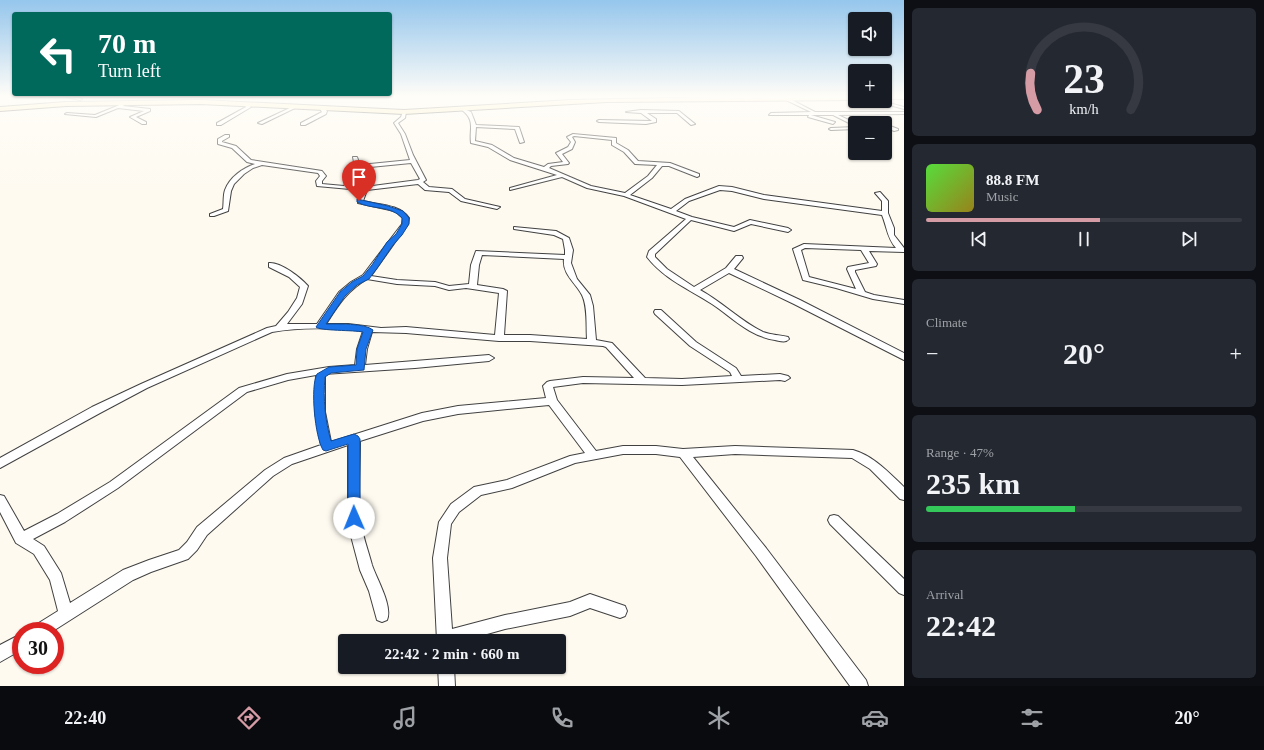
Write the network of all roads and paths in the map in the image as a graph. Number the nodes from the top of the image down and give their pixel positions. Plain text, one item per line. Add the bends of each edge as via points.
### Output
1 (400, 129) edge
2 (475, 129) edge
3 (517, 129) edge
4 (227, 136) dead end
5 (522, 142) dead end
6 (355, 158) dead end
7 (413, 161) junction
8 (264, 164) junction
9 (661, 164) junction
10 (358, 167) junction
11 (544, 169) junction
12 (562, 175) junction
13 (697, 175) dead end
14 (419, 182) junction
15 (346, 188) junction
16 (365, 189) junction
17 (512, 189) dead end
18 (878, 193) dead end
19 (626, 195) junction
20 (497, 207) dead end
21 (672, 211) junction
22 (885, 213) junction
23 (212, 215) dead end
24 (690, 218) junction
25 (516, 228) dead end
26 (788, 230) dead end
27 (864, 249) junction
28 (903, 250) edge
29 (568, 257) junction
30 (739, 258) dead end
31 (272, 265) dead end
32 (729, 270) junction
33 (366, 277) junction
34 (473, 286) junction
35 (694, 290) junction
36 (861, 294) junction
37 (904, 302) edge
38 (658, 312) dead end
39 (320, 327) junction
40 (279, 328) junction
41 (368, 330) junction
42 (500, 338) junction
43 (785, 339) dead end
44 (592, 342) junction
45 (904, 357) edge
46 (489, 358) dead end
47 (360, 367) junction
48 (325, 373) junction
49 (738, 378) junction
50 (786, 378) dead end
51 (642, 381) junction
52 (552, 401) junction
53 (354, 439) junction
54 (326, 447) junction
55 (592, 454) junction
56 (683, 454) junction
57 (0, 463) edge
58 (904, 495) edge
59 (0, 500) edge
60 (834, 520) dead end
61 (21, 539) junction
62 (904, 588) edge
63 (620, 611) dead end
64 (66, 614) junction
65 (382, 615) dead end
66 (53, 622) edge
67 (445, 634) edge
68 (465, 634) edge
69 (12, 647) edge
70 (0, 654) edge
71 (446, 674) edge
72 (447, 686) edge
73 (860, 686) edge

1 - 7 street
2 - 11 street via 473,142 490,146 512,159
3 - 5 street
4 - 8 street via 220,140 220,143 234,147 247,160
6 - 10 street
7 - 10 street
7 - 14 street via 423,180
8 - 15 street via 320,172 323,176 319,185
8 - 23 street via 252,165 243,171 230,186 226,210
9 - 11 street via 637,163 626,151 614,144 614,139 573,135 569,137 574,142 570,148 560,153 566,163 550,165
9 - 13 street
9 - 19 street via 658,170
10 - 15 street
11 - 12 street
12 - 17 street
12 - 19 street via 589,187
14 - 16 street
14 - 20 street via 427,189 450,190 463,200
15 - 16 street
16 - 33 street via 360,202 386,207 406,218 398,235
18 - 22 street via 885,202
19 - 21 street
21 - 22 street via 687,200 718,188 764,197
21 - 24 street
22 - 28 street via 891,228 889,233
24 - 26 street via 734,229 750,222
24 - 35 street via 650,255 661,269
25 - 29 street via 560,234 566,238
27 - 28 street
27 - 36 street via 873,264 851,268
27 - 36 street via 804,246 797,249 806,278
29 - 34 street via 479,253
29 - 44 street via 566,263 573,279 583,289 588,300
30 - 32 street
31 - 40 street via 292,275 304,286 298,304
32 - 35 street
32 - 45 street
33 - 34 street via 449,288
33 - 39 street via 342,294
34 - 42 street via 503,291
35 - 43 street via 752,329 769,337
36 - 37 street
38 - 49 street via 693,344 733,370
39 - 40 street
39 - 41 street
40 - 57 street via 241,341 144,386
41 - 42 street via 406,330
41 - 47 street
42 - 44 street
44 - 51 street via 609,345
46 - 47 street
47 - 48 street
48 - 54 street via 319,407
48 - 61 street via 287,377 243,390 114,485 62,518
49 - 50 street
49 - 51 street via 682,382
51 - 52 street via 583,380 553,383 548,386
52 - 53 street via 434,414
52 - 55 street
53 - 54 street
53 - 65 street via 354,518 357,536
54 - 64 street via 288,461 269,473 202,531 183,555 128,575
55 - 56 street via 623,450 656,450
55 - 67 street via 508,485 478,491 455,508 445,522 440,558
56 - 58 street via 735,450 853,454 870,463
56 - 73 street via 761,552
59 - 61 street
60 - 62 street
61 - 64 street via 39,550 56,578
63 - 68 street via 590,601 570,609 505,622
64 - 66 street
69 - 70 street
71 - 72 street

